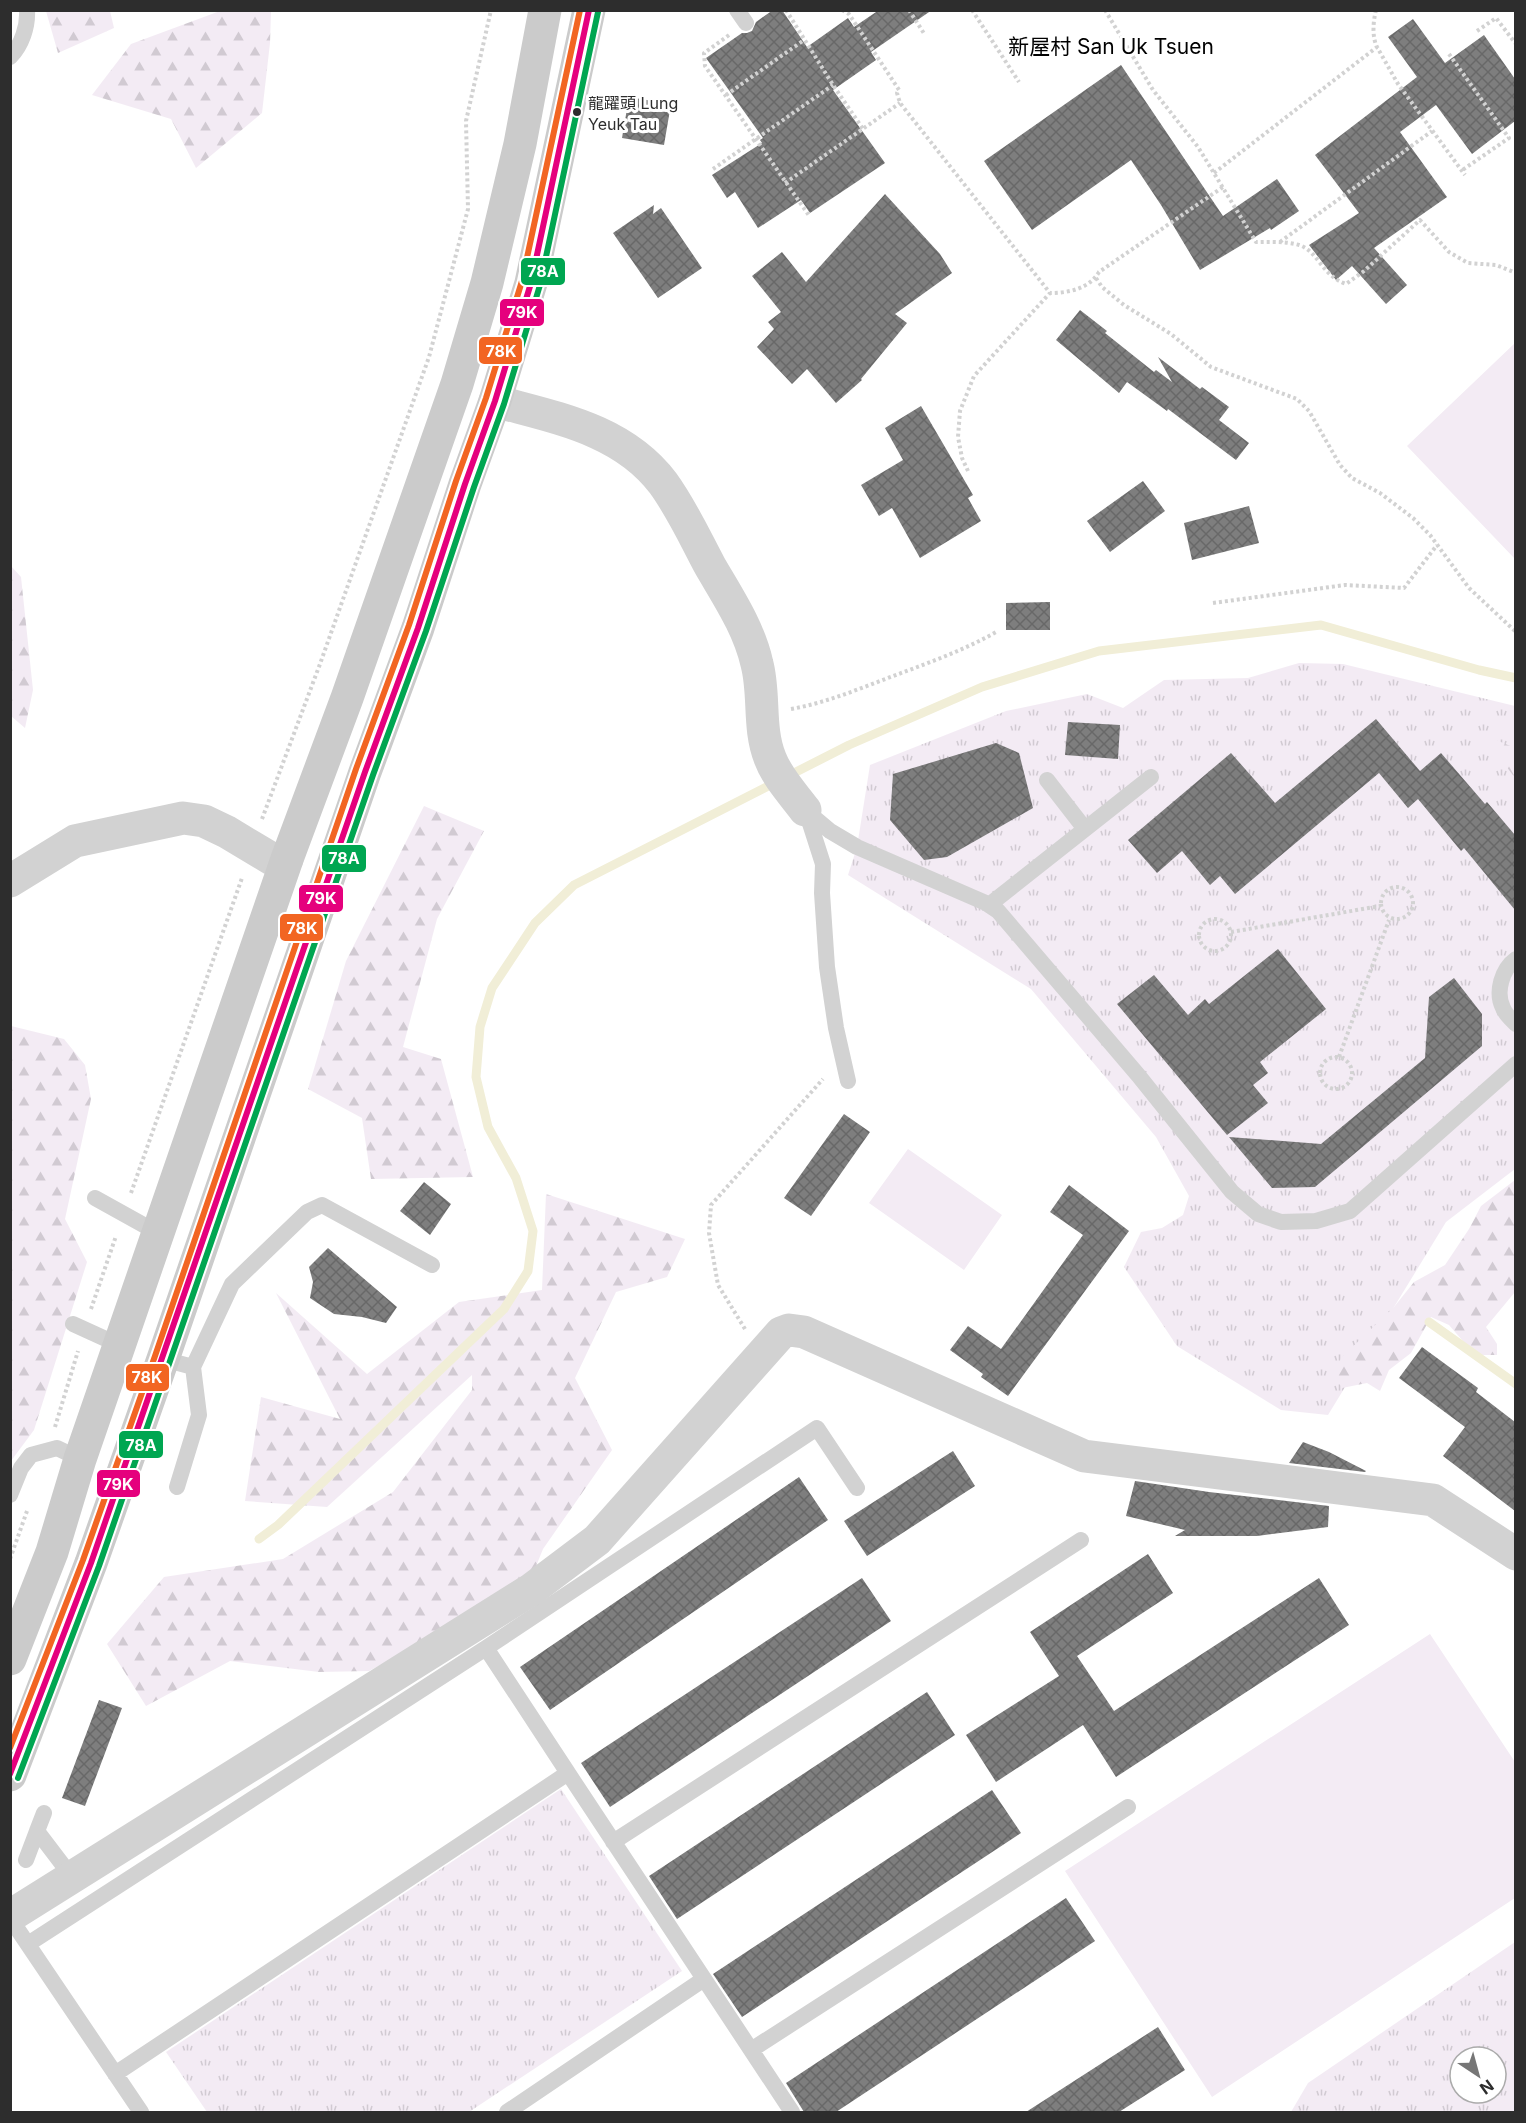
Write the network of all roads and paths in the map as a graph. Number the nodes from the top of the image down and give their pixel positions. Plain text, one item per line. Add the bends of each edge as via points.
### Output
1 (27, 10) edge
2 (491, 10) edge
3 (545, 10) edge
4 (589, 10) edge
5 (786, 10) edge
6 (842, 10) edge
7 (909, 10) edge
8 (972, 10) edge
9 (1105, 10) edge
10 (1376, 10) edge
11 (850, 12) edge
12 (742, 16) edge
13 (1477, 31) dead end
14 (925, 35) dead end
15 (804, 40) junction
16 (1515, 44) edge
17 (1377, 47) junction
18 (1449, 54) dead end
19 (10, 57) edge
20 (1019, 82) dead end
21 (833, 85) junction
22 (726, 95) junction
23 (900, 103) junction
24 (864, 129) junction
25 (1432, 131) junction
26 (757, 139) junction
27 (713, 169) dead end
28 (1214, 173) junction
29 (785, 183) junction
30 (1223, 188) junction
31 (810, 217) dead end
32 (1280, 242) junction
33 (1515, 273) edge
34 (1096, 278) junction
35 (1050, 293) junction
36 (495, 401) junction
37 (968, 471) dead end
38 (1437, 545) junction
39 (1213, 603) dead end
40 (998, 631) dead end
41 (1515, 632) edge
42 (772, 714) junction
43 (1151, 777) dead end
44 (1047, 780) dead end
45 (805, 810) junction
46 (259, 829) dead end
47 (1085, 829) junction
48 (286, 859) junction
49 (244, 871) dead end
50 (10, 881) edge
51 (989, 905) junction
52 (1380, 906) junction
53 (1389, 920) dead end
54 (1230, 932) junction
55 (1515, 959) edge
56 (1515, 1024) edge
57 (1339, 1057) junction
58 (842, 1059) junction
59 (1515, 1064) edge
60 (848, 1082) dead end
61 (95, 1198) dead end
62 (128, 1201) dead end
63 (117, 1233) dead end
64 (158, 1233) junction
65 (432, 1265) dead end
66 (80, 1321) joint
67 (119, 1345) junction
68 (764, 1351) junction
69 (178, 1363) junction
70 (80, 1459) junction
71 (177, 1487) dead end
72 (857, 1488) dead end
73 (10, 1495) edge
74 (1081, 1540) dead end
75 (1515, 1554) edge
76 (13, 1642) edge
77 (486, 1648) junction
78 (568, 1773) junction
79 (10, 1775) edge
80 (1128, 1807) dead end
81 (44, 1813) dead end
82 (37, 1831) junction
83 (613, 1842) junction
84 (26, 1860) dead end
85 (72, 1877) junction
86 (10, 1917) edge
87 (28, 1944) junction
88 (704, 1979) junction
89 (751, 2050) junction
90 (115, 2074) junction
91 (141, 2112) edge
92 (507, 2112) edge
93 (792, 2112) edge

1 - 19 lane via 28,22
2 - 46 path via 466,121 468,209 429,357
3 - 48 main road via 520,144 487,284 457,384
4 - 36 main road via 531,283
5 - 15 path
6 - 11 path
7 - 14 path
8 - 20 path
9 - 28 path via 1153,90
10 - 17 path
11 - 23 path via 899,90
12 - 22 path via 704,53 705,66
13 - 16 path via 1496,18
15 - 21 path
15 - 22 path
17 - 25 path
17 - 28 path
18 - 25 path via 1509,138 1463,173
21 - 24 path
21 - 26 path
22 - 26 path
23 - 24 path
23 - 35 path
24 - 29 path
25 - 32 path
26 - 27 path
26 - 29 path
28 - 30 path
29 - 31 path
30 - 32 path via 1256,242
30 - 34 path via 1099,272
32 - 33 path via 1301,245 1334,280 1346,284 1420,220 1449,252 1468,263 1496,265
34 - 35 path via 1068,292
34 - 38 path via 1124,305 1171,334 1211,367 1297,399 1352,478 1413,518
35 - 37 path via 974,376 960,411 957,437
36 - 42 street via 604,435 628,449 661,481 750,638
36 - 69 main road via 365,772
38 - 39 path via 1404,588 1345,585
38 - 41 path via 1469,588
40 - 42 path via 943,657 816,704
42 - 45 street via 765,741 770,759
43 - 47 lane
44 - 47 lane
45 - 51 lane via 857,847
45 - 58 lane via 824,864 827,967
47 - 51 lane
48 - 50 street via 272,860 227,832 183,818 75,841
48 - 64 main road
49 - 62 path
51 - 59 lane via 1122,1057 1232,1192 1258,1214 1281,1222 1316,1221 1350,1211
52 - 52 path via 1386,891 1396,887 1406,891 1412,900 1409,914 1400,920 1385,915
52 - 54 path
53 - 57 path
54 - 54 path via 1227,946 1218,951 1203,947 1198,938 1200,928 1209,920 1220,920
55 - 56 lane via 1501,981 1499,995 1503,1010
57 - 57 path via 1346,1060 1352,1074 1344,1087 1333,1089 1324,1085 1320,1070 1330,1058
58 - 60 lane
58 - 68 path via 711,1205 709,1233 718,1285 744,1328
61 - 64 lane
63 - 66 path
64 - 67 main road
65 - 69 lane via 322,1205 307,1212 232,1284
66 - 67 lane
67 - 70 main road
68 - 75 street via 781,1333 804,1332 1084,1456 1433,1500
68 - 85 street via 597,1540 532,1589
69 - 71 lane via 200,1415
69 - 79 main road via 91,1563
70 - 73 lane via 57,1448 31,1455
70 - 76 main road via 52,1552
72 - 77 lane via 817,1428
74 - 83 lane
77 - 78 lane
77 - 87 lane
78 - 83 lane
78 - 90 lane
80 - 89 lane
81 - 82 lane
82 - 84 lane
82 - 85 lane
83 - 88 lane
85 - 86 street
86 - 87 lane
87 - 90 lane
88 - 89 lane
88 - 92 lane
89 - 93 lane
90 - 91 lane

